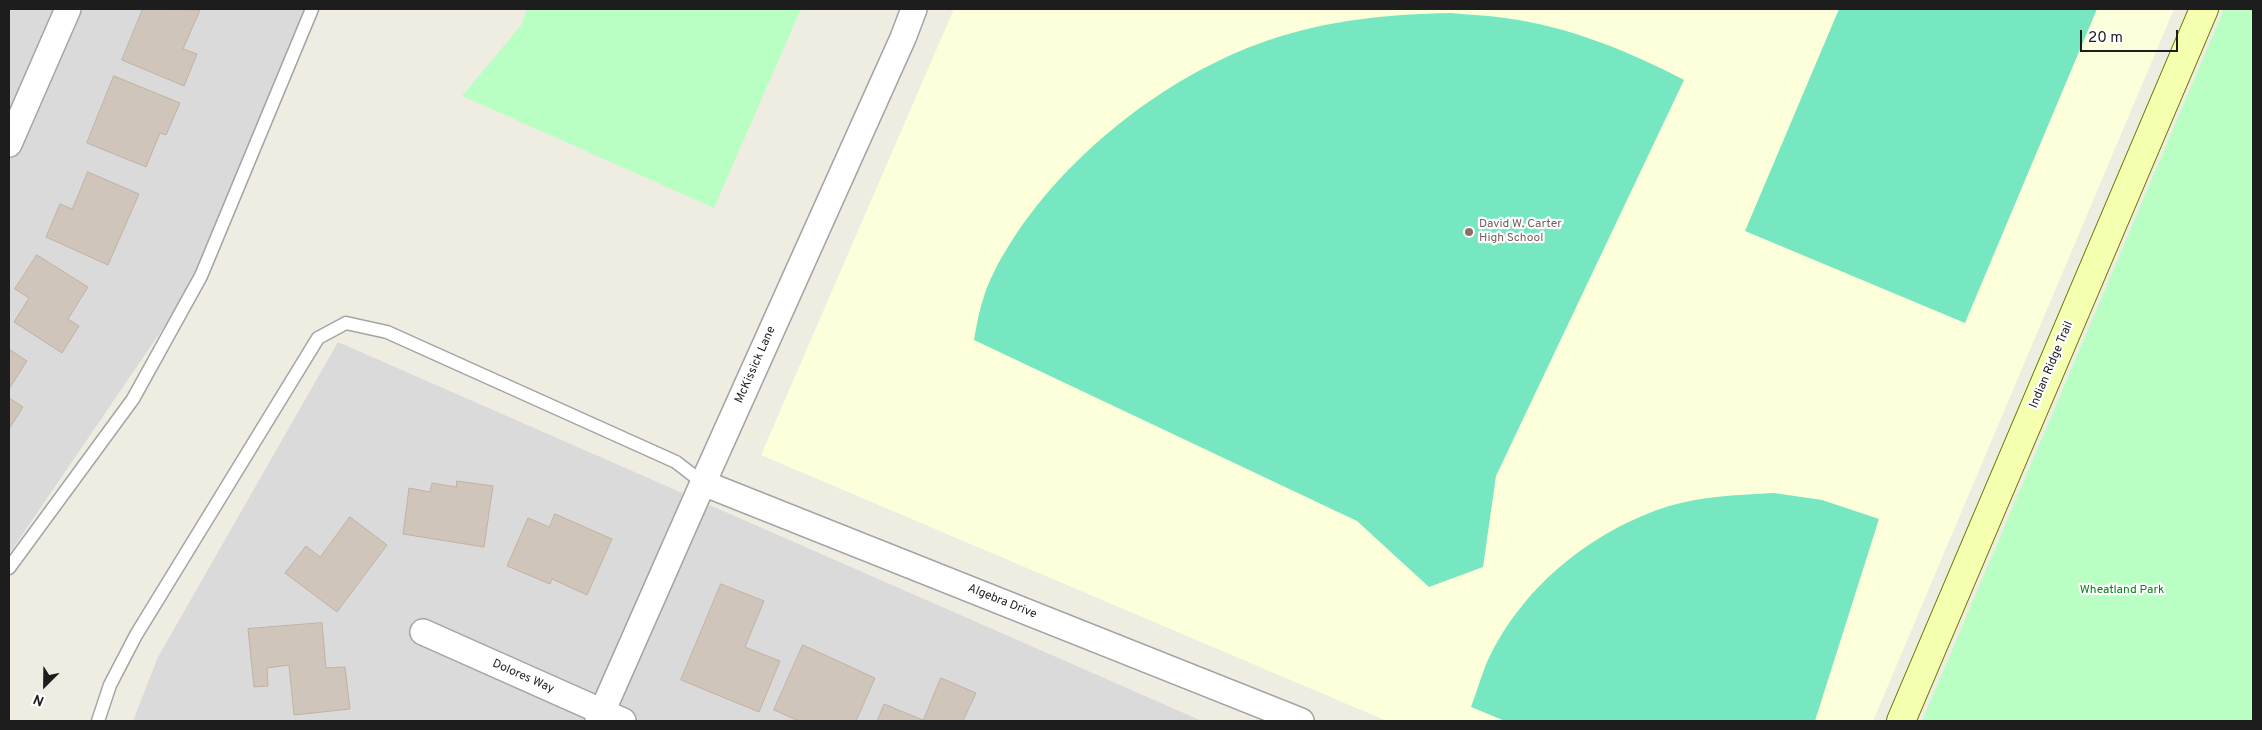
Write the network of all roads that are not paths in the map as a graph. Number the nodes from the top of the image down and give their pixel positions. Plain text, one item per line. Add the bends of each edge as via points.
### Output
1 (68, 9) edge
2 (312, 9) edge
3 (914, 9) edge
4 (2204, 9) edge
5 (9, 144) edge
6 (703, 483) junction
7 (9, 568) edge
8 (423, 632) dead end
9 (608, 718) edge
10 (98, 721) edge
11 (1301, 721) edge
12 (1901, 721) edge

1 - 5 street
2 - 7 lane via 201,276 133,399
3 - 6 street, McKissick Lane
4 - 12 street, Indian Ridge Trail
6 - 9 street, McKissick Lane
6 - 10 lane via 676,462 387,332 346,323 318,338 136,635 110,685
6 - 11 street, Algebra Drive
8 - 9 street, Dolores Way

